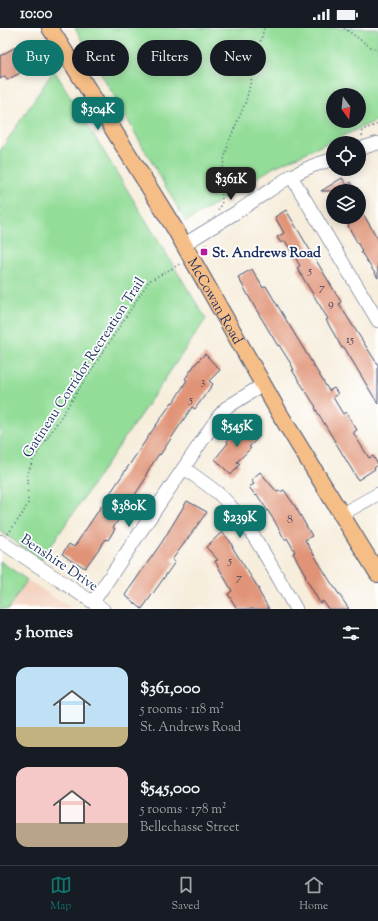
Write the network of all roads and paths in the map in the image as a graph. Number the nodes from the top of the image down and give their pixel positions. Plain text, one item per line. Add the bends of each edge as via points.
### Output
1 (50, 28) edge
2 (264, 28) edge
3 (344, 28) edge
4 (378, 50) edge
5 (378, 124) edge
6 (362, 136) edge
7 (378, 143) edge
8 (366, 145) edge
9 (326, 161) edge
10 (291, 176) junction
11 (215, 212) dead end
12 (206, 244) dead end
13 (183, 245) junction
14 (200, 253) dead end
15 (179, 264) dead end
16 (378, 321) edge
17 (264, 384) junction
18 (184, 468) junction
19 (378, 494) edge
20 (342, 514) junction
21 (3, 539) edge
22 (378, 574) edge
23 (98, 606) edge
24 (296, 609) edge

1 - 13 main road, McCowan Road
2 - 11 path via 246,101 229,141 222,170 221,206
3 - 4 path
5 - 6 path via 363,130
7 - 8 street
9 - 10 street
10 - 13 street
10 - 16 street
12 - 14 path via 205,250
13 - 17 main road, McCowan Road
15 - 21 path, Gatineau Corridor Recreation Trail via 149,281 33,460 27,475 28,503 23,514
17 - 18 street via 226,408
17 - 20 main road, McCowan Road
18 - 23 street
18 - 24 street via 218,494 238,515
19 - 20 street
20 - 22 main road, McCowan Road
21 - 23 street, Benshire Drive

